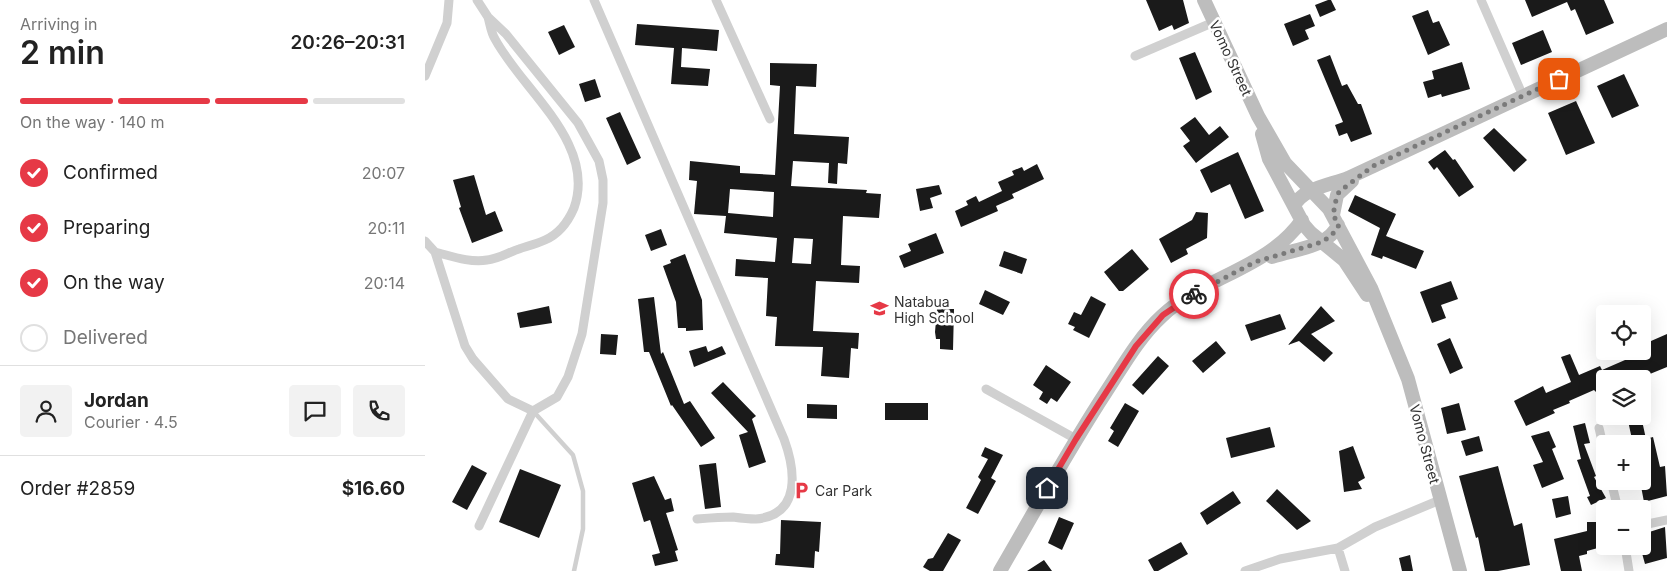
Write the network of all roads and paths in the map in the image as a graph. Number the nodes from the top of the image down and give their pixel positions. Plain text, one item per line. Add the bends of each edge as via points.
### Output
1 (449, 0) edge
2 (477, 0) edge
3 (594, 0) edge
4 (716, 0) edge
5 (1204, 0) edge
6 (1481, 0) edge
7 (488, 17) junction
8 (1214, 22) junction
9 (1667, 28) edge
10 (1135, 56) dead end
11 (425, 76) edge
12 (1523, 96) junction
13 (1258, 116) junction
14 (770, 119) dead end
15 (1373, 166) junction
16 (1312, 190) junction
17 (1294, 206) junction
18 (1302, 220) junction
19 (1336, 220) junction
20 (425, 241) edge
21 (1322, 242) junction
22 (435, 252) junction
23 (1255, 262) junction
24 (1382, 319) junction
25 (986, 389) dead end
26 (533, 411) junction
27 (1599, 428) dead end
28 (1601, 435) edge
29 (1076, 439) junction
30 (1440, 500) junction
31 (697, 519) dead end
32 (1667, 520) edge
33 (1651, 523) edge
34 (479, 526) dead end
35 (1338, 548) junction
36 (1626, 555) edge
37 (574, 571) edge
38 (1000, 571) edge
39 (1245, 571) edge
40 (1345, 571) edge
41 (1460, 571) edge
42 (1629, 571) edge

1 - 11 street via 447,23
2 - 7 street
3 - 31 street via 784,439 791,462 793,490 785,504 774,513 754,519
4 - 14 street
5 - 8 main road, Vomo Street
6 - 12 street
7 - 22 street via 494,38 570,147 578,169 576,201 570,217 556,236 503,256 487,261
7 - 26 street via 506,34 578,123 599,161 603,180 603,203 582,334 568,377 557,397
8 - 10 street
8 - 13 main road, Vomo Street
9 - 12 main road
12 - 15 main road
13 - 16 main road, Vomo Street via 1285,163
13 - 17 main road, Vomo Street via 1269,159
15 - 16 main road
15 - 19 main road via 1337,195
16 - 17 main road
16 - 19 main road, Vomo Street
17 - 18 main road, Vomo Street
18 - 21 main road, Vomo Street via 1311,234
18 - 23 main road via 1287,240
19 - 21 main road via 1332,235
19 - 24 main road, Vomo Street via 1363,269
20 - 22 street
21 - 23 main road
21 - 24 main road, Vomo Street via 1344,260
22 - 26 street via 465,346 473,359 508,398
23 - 29 main road via 1195,292 1163,315 1136,346
24 - 30 main road, Vomo Street via 1408,379
25 - 29 street
26 - 34 street
26 - 37 lane via 573,455 583,491 583,529
27 - 28 street
29 - 38 main road
30 - 35 street via 1375,527
30 - 41 main road, Vomo Street
32 - 33 street
35 - 39 street via 1280,559
35 - 40 street
36 - 42 street

